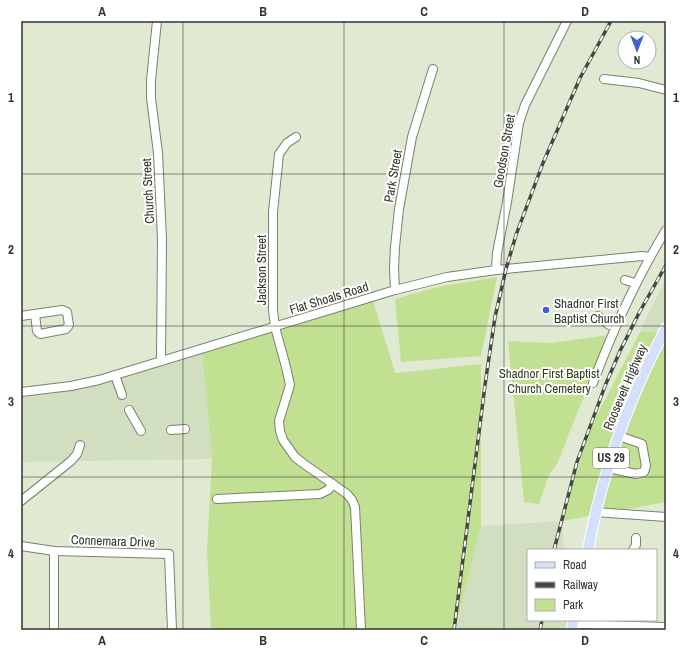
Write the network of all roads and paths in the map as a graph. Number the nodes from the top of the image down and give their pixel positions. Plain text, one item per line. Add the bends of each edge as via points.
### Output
1 (157, 21) edge
2 (567, 21) edge
3 (433, 69) dead end
4 (604, 79) dead end
5 (666, 90) edge
6 (296, 137) dead end
7 (666, 230) edge
8 (649, 257) junction
9 (496, 270) junction
10 (625, 280) dead end
11 (635, 283) junction
12 (395, 290) junction
13 (35, 314) dead end
14 (21, 316) edge
15 (598, 316) dead end
16 (610, 325) junction
17 (275, 327) junction
18 (666, 328) edge
19 (663, 338) edge
20 (161, 361) junction
21 (115, 375) junction
22 (593, 383) dead end
23 (21, 392) edge
24 (122, 395) dead end
25 (129, 410) dead end
26 (185, 429) dead end
27 (172, 430) dead end
28 (141, 432) dead end
29 (619, 436) junction
30 (80, 445) dead end
31 (608, 468) junction
32 (333, 484) junction
33 (217, 499) dead end
34 (21, 501) edge
35 (595, 512) junction
36 (666, 517) edge
37 (636, 538) dead end
38 (21, 546) edge
39 (588, 549) edge
40 (634, 549) edge
41 (54, 551) junction
42 (573, 625) edge
43 (666, 626) edge
44 (54, 630) edge
45 (172, 630) edge
46 (361, 630) edge

1 - 20 street, Church Street via 150,80 162,225
2 - 9 street, Goodson Street via 519,123
3 - 12 street, Park Street via 412,137 399,209 395,248
4 - 5 street via 639,83
6 - 17 street, Jackson Street via 286,143 279,154 273,212
7 - 8 street
8 - 9 street, Flat Shoals Road
8 - 11 street
9 - 12 street, Flat Shoals Road via 447,277
10 - 11 street
11 - 16 street
12 - 17 street, Flat Shoals Road
13 - 14 street
15 - 16 street
16 - 22 street
17 - 20 street, Flat Shoals Road
17 - 32 street, Jackson Street via 289,378 288,392 279,421 283,440 304,464
18 - 19 main road, Roosevelt Highway / US 29
19 - 29 main road, Roosevelt Highway / US 29 via 636,391
20 - 21 street, Flat Shoals Road
21 - 23 street, Flat Shoals Road via 71,386
21 - 24 street
25 - 28 street
26 - 27 street
29 - 31 main road, Roosevelt Highway / US 29
29 - 31 street via 642,444 646,466 644,472 636,474
30 - 34 street via 71,461
31 - 35 main road, Roosevelt Highway / US 29
32 - 33 street via 320,494
32 - 46 street, Jackson Street via 347,494 355,507
35 - 36 street
35 - 39 main road, Roosevelt Highway / US 29
37 - 40 street
38 - 41 street
41 - 44 street
41 - 45 street, Connemara Drive via 169,554
42 - 43 street

